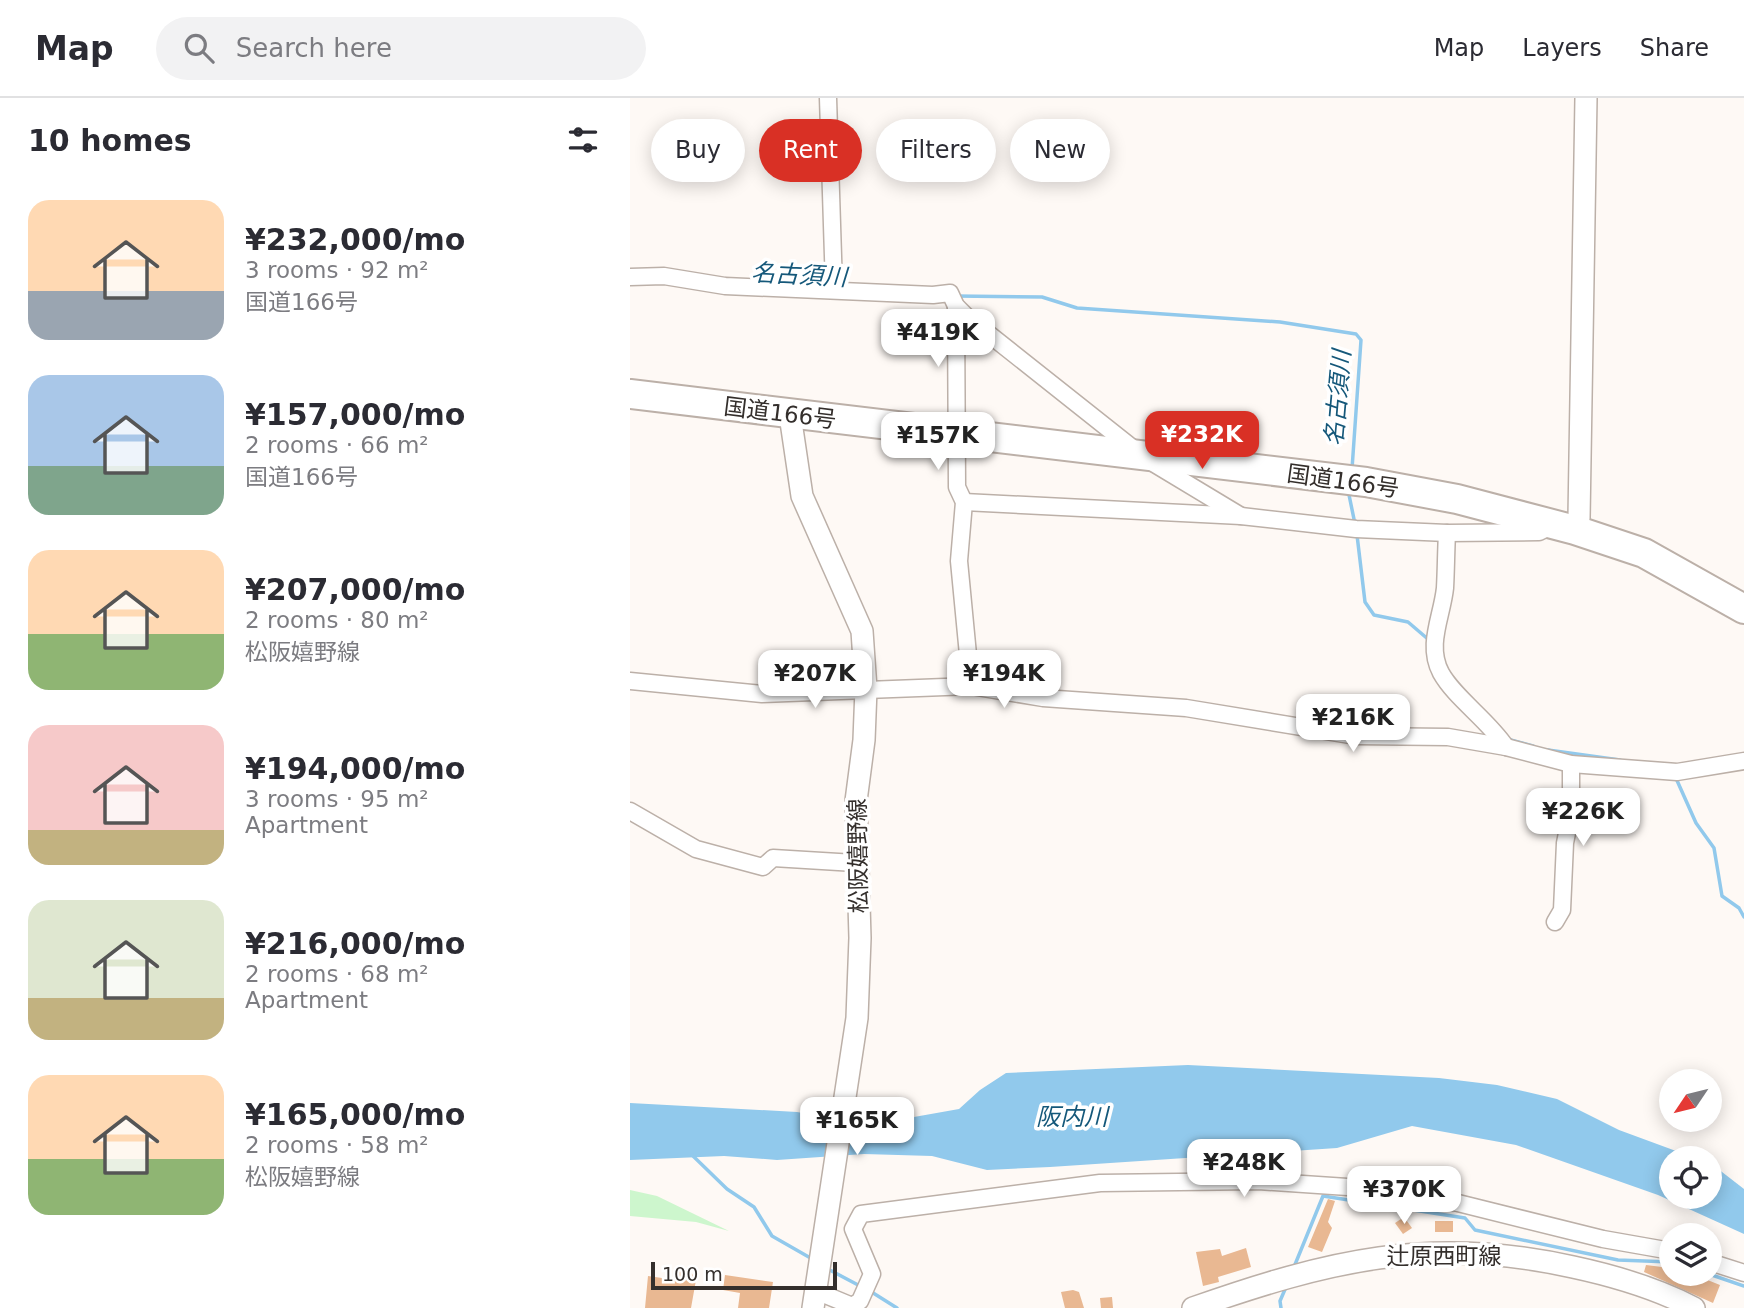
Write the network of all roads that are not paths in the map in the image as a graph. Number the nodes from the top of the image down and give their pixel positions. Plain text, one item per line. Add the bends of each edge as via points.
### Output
1 (828, 98) edge
2 (1586, 98) edge
3 (630, 277) edge
4 (834, 288) junction
5 (954, 302) junction
6 (630, 394) edge
7 (790, 415) junction
8 (955, 432) junction
9 (1144, 457) junction
10 (964, 502) junction
11 (1241, 516) junction
12 (1565, 527) junction
13 (1447, 533) junction
14 (1744, 608) edge
15 (630, 681) edge
16 (971, 686) junction
17 (866, 689) junction
18 (1502, 742) junction
19 (1744, 761) edge
20 (1571, 764) junction
21 (630, 811) edge
22 (855, 863) junction
23 (1555, 922) dead end
24 (1659, 1249) edge
25 (1722, 1266) edge
26 (1744, 1273) edge
27 (815, 1299) edge
28 (1193, 1308) edge
29 (1694, 1308) edge

1 - 4 street
2 - 12 main road via 1579,518
3 - 4 street via 664,276 725,286
4 - 5 street
5 - 8 street
5 - 9 street
6 - 7 highway, 国道166号
7 - 8 highway, 国道166号
7 - 17 main road, 松阪嬉野線 via 802,496 862,631
8 - 9 highway, 国道166号
8 - 10 street via 957,487
9 - 11 street
9 - 12 highway, 国道166号 via 1366,482
10 - 11 street
10 - 16 street via 959,561
11 - 13 street
12 - 13 street
12 - 14 highway, 国道166号 via 1644,553
13 - 18 street via 1434,655 1442,674
15 - 17 street via 762,694
16 - 17 street
16 - 18 street via 1044,698 1186,708 1356,736
17 - 22 main road, 松阪嬉野線
18 - 20 street
19 - 20 street via 1671,772
20 - 23 street via 1562,910
21 - 22 street via 696,849 763,867 773,858
22 - 27 main road, 松阪嬉野線 via 860,938 857,1018
24 - 27 street via 1377,1189 1230,1180 1113,1182 861,1214 853,1228 871,1281 852,1306
25 - 26 street
28 - 29 main road, 辻原西町線 via 1290,1276 1396,1254 1495,1254 1559,1264 1632,1282

